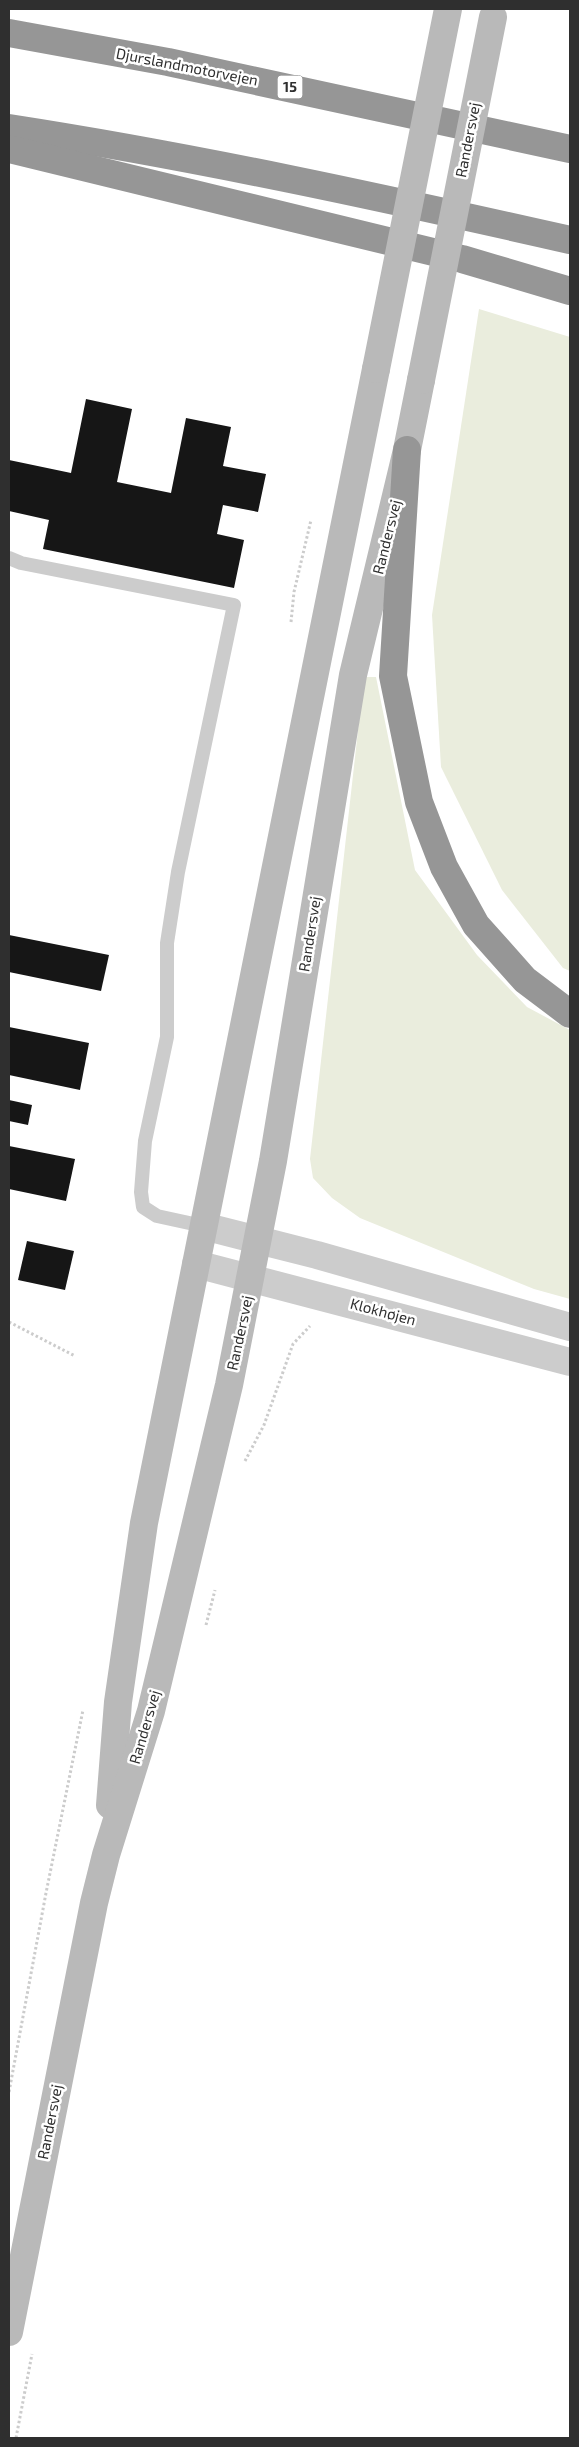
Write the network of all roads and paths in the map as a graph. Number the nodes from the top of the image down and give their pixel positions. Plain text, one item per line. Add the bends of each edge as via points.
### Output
1 (448, 9) edge
2 (494, 13) edge
3 (9, 33) edge
4 (9, 128) edge
5 (9, 149) edge
6 (570, 149) edge
7 (570, 240) edge
8 (570, 290) edge
9 (407, 450) junction
10 (9, 558) edge
11 (570, 1014) edge
12 (204, 1226) junction
13 (258, 1241) junction
14 (196, 1264) junction
15 (251, 1278) junction
16 (9, 1322) edge
17 (317, 1324) dead end
18 (570, 1327) edge
19 (76, 1356) dead end
20 (570, 1362) edge
21 (243, 1464) dead end
22 (106, 1855) junction
23 (9, 2332) edge

1 - 12 main road, Randersvej, bridge
2 - 9 main road, Randersvej, bridge
3 - 6 highway, Djurslandmotorvejen / 15 via 168,62
4 - 7 highway via 104,143 394,200
5 - 8 highway via 462,259
9 - 11 highway via 393,676 419,802 444,867 476,925 525,980
9 - 13 main road, Randersvej via 353,675
10 - 12 lane via 234,605 168,934 167,1037 145,1140 141,1192 143,1207 157,1216
12 - 13 street
12 - 14 main road, Randersvej
13 - 15 main road, Randersvej
13 - 18 street
14 - 15 street, Klokhøjen
14 - 22 main road, Randersvej via 144,1523 118,1702
15 - 20 street, Klokhøjen
15 - 22 main road, Randersvej via 227,1394 151,1711
16 - 19 path
17 - 21 path via 294,1344 264,1425
22 - 23 main road, Randersvej

